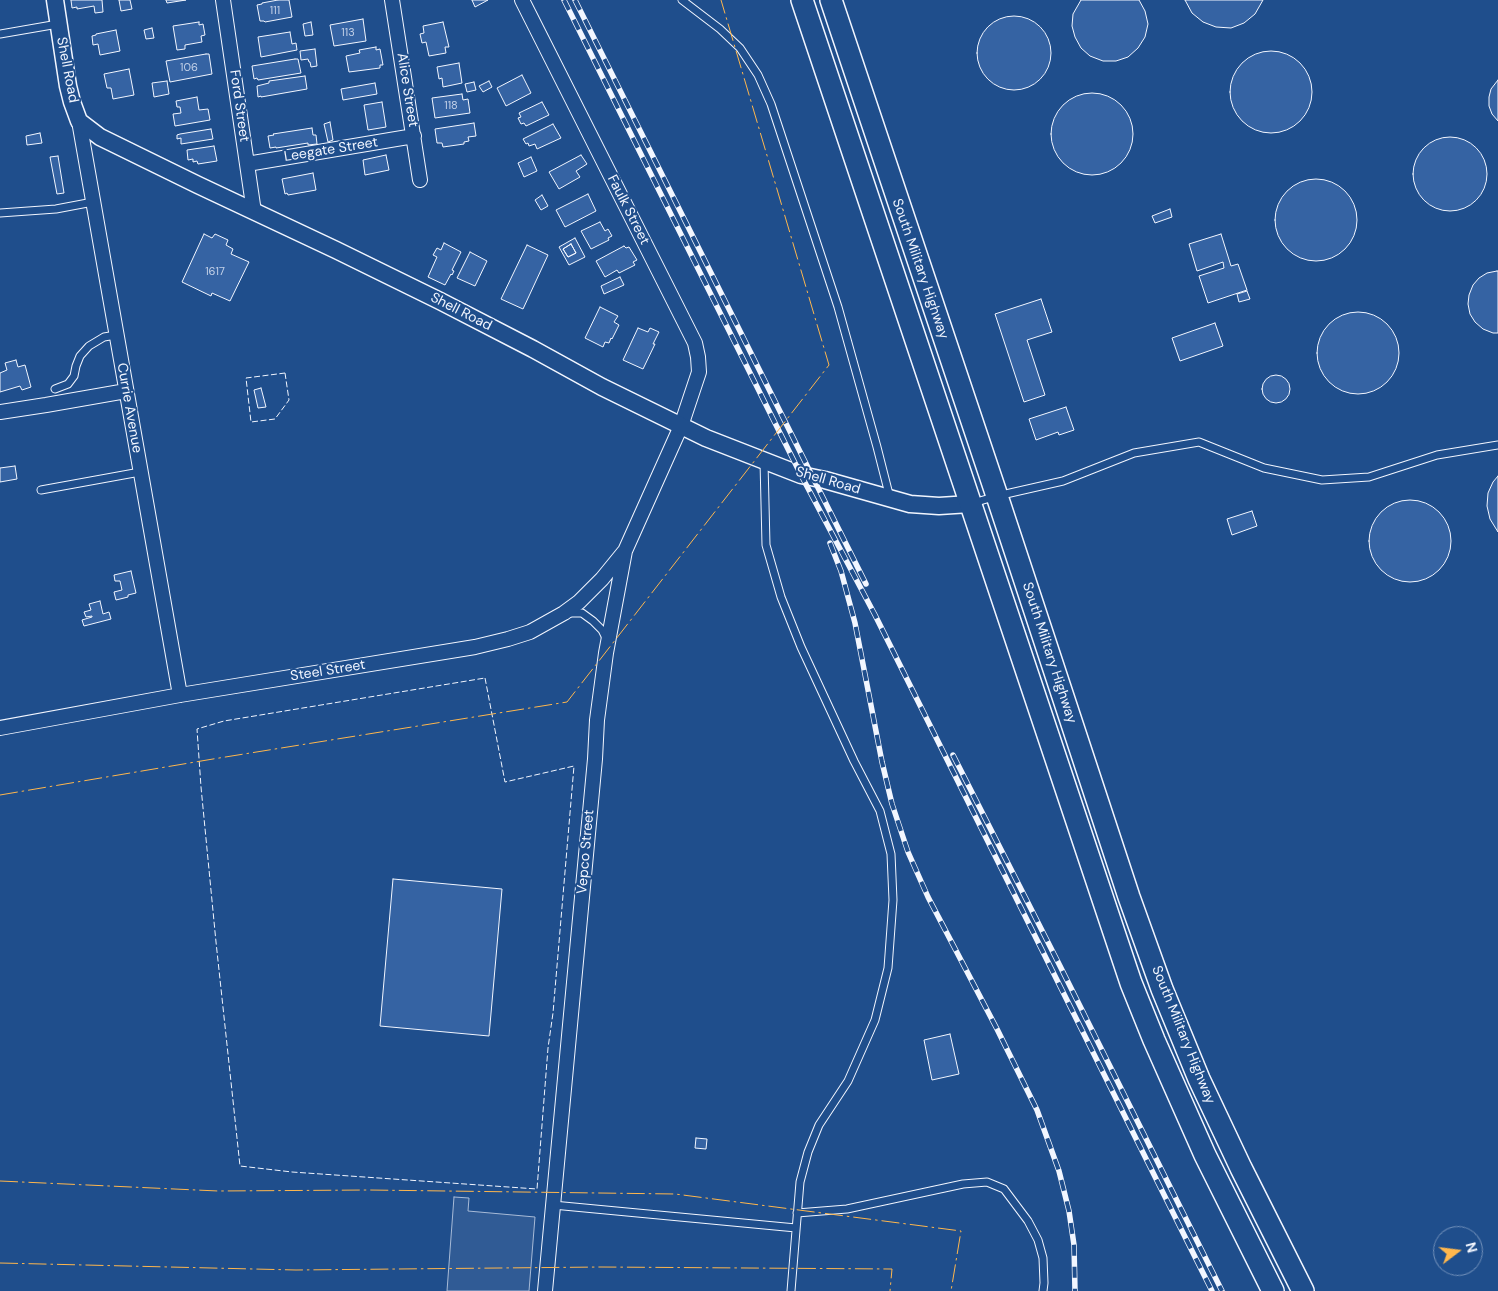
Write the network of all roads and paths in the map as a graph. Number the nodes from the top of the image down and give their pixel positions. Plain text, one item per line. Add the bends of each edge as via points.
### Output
1 (55, 0) edge
2 (223, 0) edge
3 (392, 0) edge
4 (522, 0) edge
5 (682, 0) edge
6 (802, 0) edge
7 (831, 0) edge
8 (58, 24) junction
9 (0, 34) edge
10 (79, 121) junction
11 (414, 136) junction
12 (247, 164) junction
13 (420, 180) dead end
14 (92, 202) junction
15 (254, 212) junction
16 (0, 213) edge
17 (116, 336) junction
18 (55, 389) dead end
19 (126, 391) junction
20 (0, 412) edge
21 (681, 426) junction
22 (1498, 445) edge
23 (764, 460) junction
24 (140, 472) junction
25 (42, 490) dead end
26 (997, 496) junction
27 (890, 498) junction
28 (970, 504) junction
29 (625, 551) junction
30 (564, 613) junction
31 (608, 641) junction
32 (180, 695) junction
33 (0, 728) edge
34 (553, 1205) junction
35 (797, 1213) junction
36 (796, 1228) junction
37 (545, 1291) edge
38 (791, 1291) edge
39 (1043, 1291) edge
40 (1273, 1291) edge
41 (1303, 1291) edge

1 - 8 street, Shell Road
2 - 12 street, Ford Street
3 - 11 street, Alice Street
4 - 21 street, Faulk Street via 695,342 699,372
5 - 27 lane via 740,48 758,75 771,104 838,307
6 - 28 main road, South Military Highway
7 - 26 main road, South Military Highway
8 - 9 lane
8 - 10 street, Shell Road via 68,86
10 - 14 street, Currie Avenue
10 - 15 street, Shell Road via 100,137
11 - 12 street, Leegate Street
11 - 13 street, Alice Street
12 - 15 street, Ford Street
14 - 16 lane via 56,209
14 - 17 street, Currie Avenue
15 - 21 street, Shell Road via 440,301 602,388
17 - 18 lane via 104,337 88,346 68,384
17 - 19 street, Currie Avenue
19 - 20 street
19 - 24 street, Currie Avenue
21 - 23 street, Shell Road
21 - 29 street, Vepco Street
22 - 26 lane via 1437,455 1369,478 1322,480 1264,468 1199,442 1134,453 1063,480
23 - 27 street, Shell Road via 801,475
23 - 35 lane via 766,545 781,597 801,647 880,811 891,854 893,900 888,968 875,1020 848,1081 819,1125 808,1152 800,1182
24 - 25 lane
24 - 32 street, Currie Avenue
26 - 28 lane
26 - 41 main road, South Military Highway via 1162,988 1199,1079
27 - 28 street, Shell Road via 910,504
28 - 40 main road, South Military Highway via 1134,991 1204,1155
29 - 30 street, Steel Street via 602,579
29 - 31 street, Vepco Street
30 - 31 lane via 582,613 602,630
30 - 32 street, Steel Street via 530,632 475,647
31 - 34 street, Vepco Street via 597,720
32 - 33 street, Steel Street
34 - 36 lane
34 - 37 street, Vepco Street
35 - 36 lane
35 - 39 lane via 847,1210 963,1184 988,1182 1004,1189 1038,1240 1043,1258
36 - 38 lane

